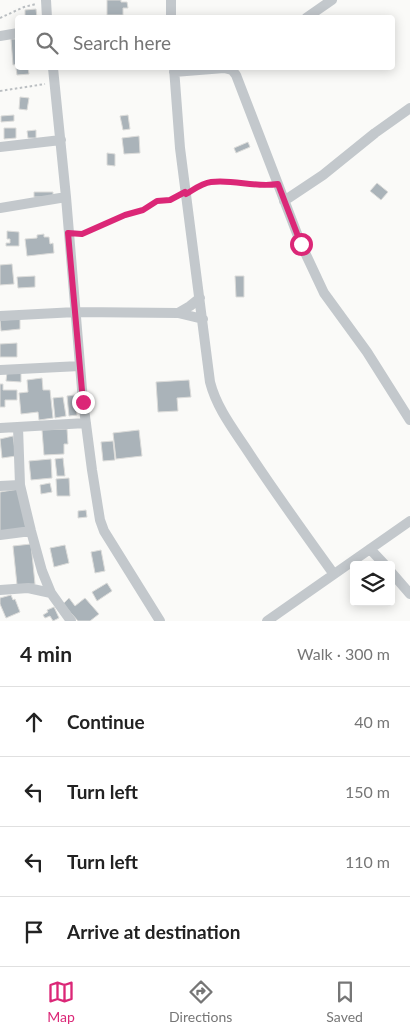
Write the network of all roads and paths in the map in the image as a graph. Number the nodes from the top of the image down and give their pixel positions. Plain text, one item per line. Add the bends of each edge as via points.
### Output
1 (171, 0) edge
2 (332, 0) edge
3 (46, 1) edge
4 (47, 15) edge
5 (172, 15) edge
6 (310, 15) edge
7 (0, 18) edge
8 (15, 34) edge
9 (0, 36) edge
10 (53, 70) edge
11 (174, 70) edge
12 (234, 70) edge
13 (54, 83) junction
14 (0, 91) edge
15 (410, 108) edge
16 (61, 140) junction
17 (0, 147) edge
18 (278, 184) junction
19 (185, 193) junction
20 (66, 198) junction
21 (284, 201) junction
22 (0, 208) edge
23 (68, 233) junction
24 (200, 298) junction
25 (76, 312) junction
26 (178, 313) junction
27 (0, 316) edge
28 (203, 319) junction
29 (80, 366) junction
30 (0, 370) edge
31 (410, 420) edge
32 (86, 423) junction
33 (18, 427) junction
34 (0, 428) edge
35 (20, 485) junction
36 (0, 486) edge
37 (410, 521) edge
38 (31, 531) junction
39 (0, 535) edge
40 (370, 549) junction
41 (381, 561) edge
42 (333, 574) junction
43 (395, 577) edge
44 (0, 590) edge
45 (51, 593) junction
46 (410, 594) edge
47 (70, 621) edge
48 (160, 621) edge
49 (267, 621) edge

1 - 5 street
2 - 6 street
3 - 4 street
3 - 7 path
8 - 9 street
10 - 13 street
11 - 19 street
12 - 18 street
13 - 14 path
13 - 16 street
15 - 21 street
16 - 17 street
16 - 20 street
18 - 19 path via 212,182
18 - 21 street
19 - 23 path via 170,200 157,201 143,210 82,234
19 - 24 street
20 - 22 street
20 - 23 street
21 - 31 street via 324,293 367,352
23 - 25 street
24 - 26 street
24 - 28 street
25 - 26 street
25 - 27 street
25 - 29 street
26 - 28 street
28 - 42 street via 214,397 268,482
29 - 30 street
29 - 32 street
32 - 33 street
32 - 48 street via 101,526
33 - 34 street
33 - 35 street
35 - 36 street
35 - 38 street
37 - 40 street
38 - 39 street
38 - 45 street
40 - 41 street
40 - 42 street
42 - 49 street
43 - 46 street
44 - 45 street via 28,588
45 - 47 street

